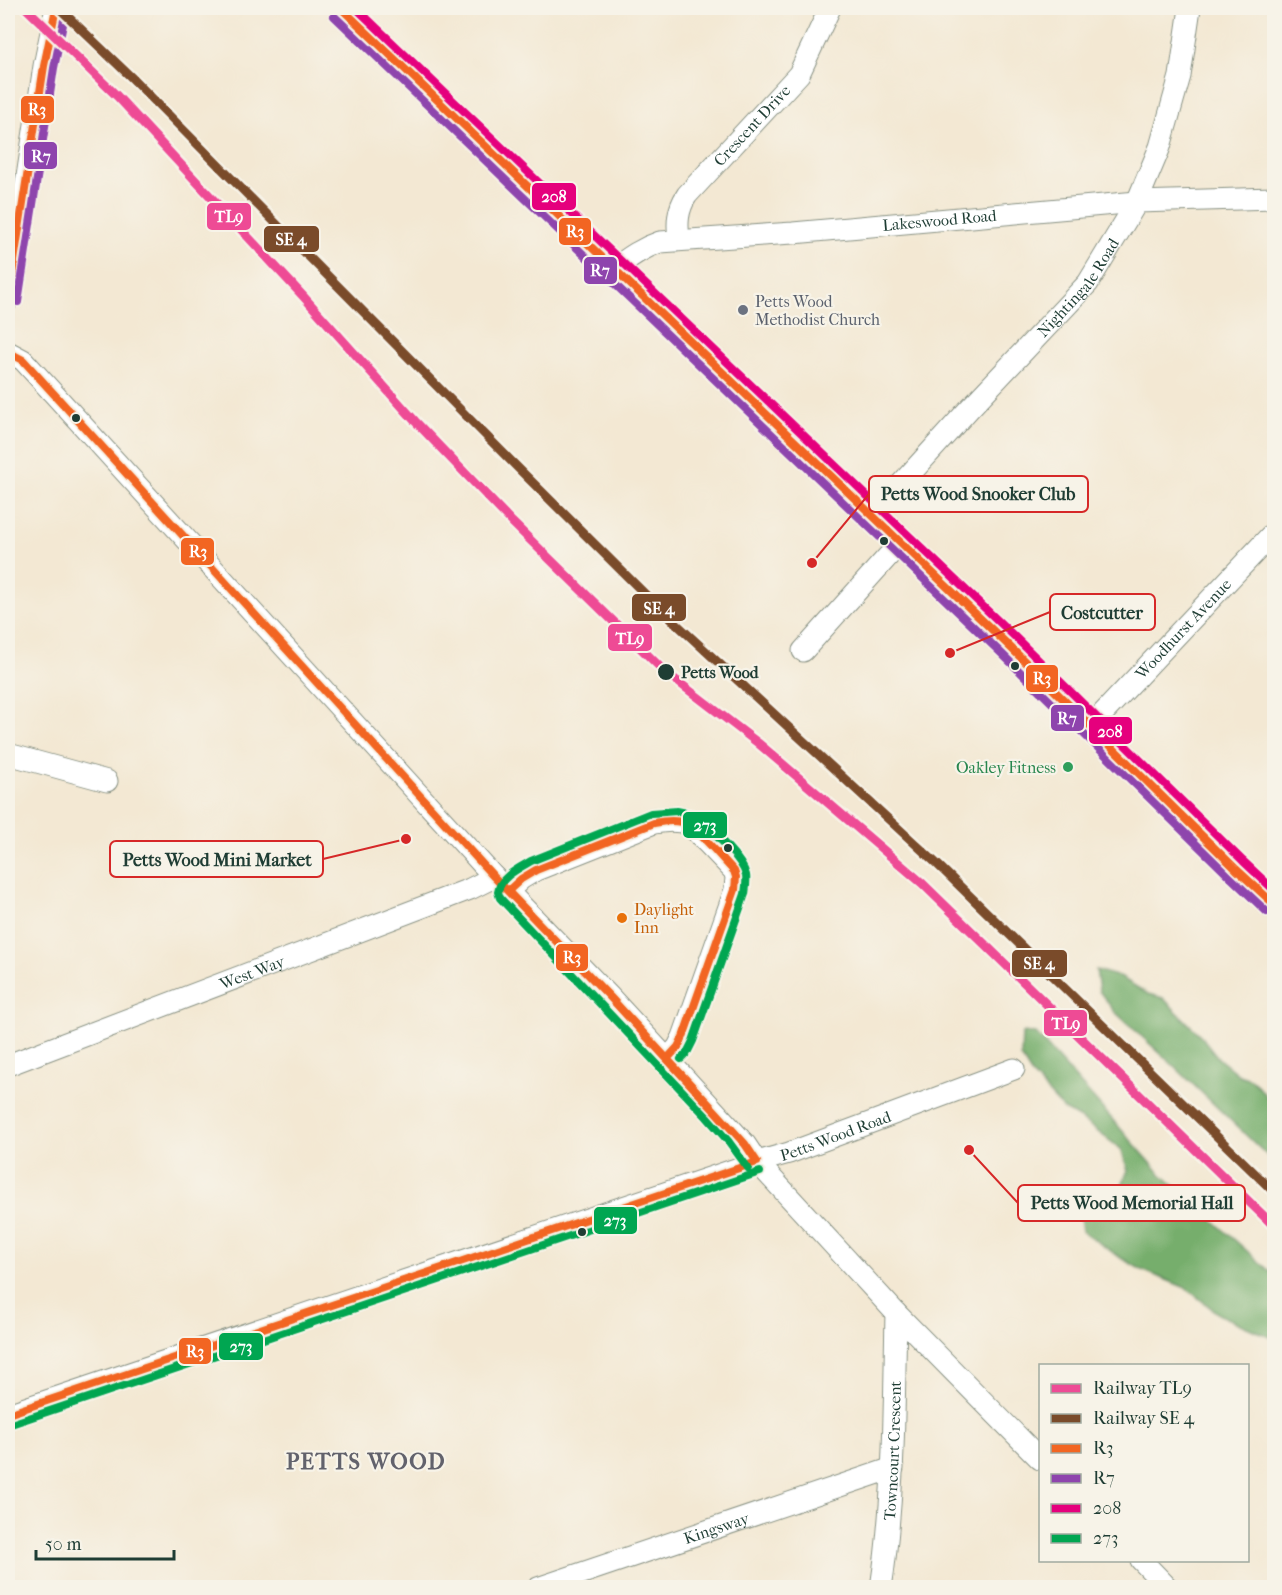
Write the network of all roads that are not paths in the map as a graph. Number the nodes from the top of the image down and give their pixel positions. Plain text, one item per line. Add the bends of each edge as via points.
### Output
1 (56, 8) edge
2 (341, 8) edge
3 (830, 8) edge
4 (1190, 8) edge
5 (1275, 198) edge
6 (1137, 202) junction
7 (679, 240) junction
8 (614, 269) junction
9 (8, 300) edge
10 (8, 352) edge
11 (872, 516) junction
12 (1275, 532) edge
13 (900, 543) junction
14 (802, 651) dead end
15 (1091, 726) junction
16 (8, 754) edge
17 (107, 781) dead end
18 (501, 884) junction
19 (1275, 904) edge
20 (667, 1059) junction
21 (8, 1065) edge
22 (1014, 1069) dead end
23 (757, 1162) junction
24 (896, 1312) junction
25 (8, 1414) edge
26 (1039, 1457) edge
27 (893, 1468) junction
28 (1143, 1562) edge
29 (538, 1587) edge
30 (881, 1587) edge
31 (1168, 1587) edge

1 - 9 street
2 - 8 street
3 - 7 street, Crescent Drive via 799,74 681,204
4 - 6 street, Nightingale Road via 1180,76 1160,147
5 - 6 street, Lakeswood Road
6 - 7 street, Lakeswood Road
6 - 11 street, Nightingale Road via 1088,283
7 - 8 street, Lakeswood Road via 648,246
8 - 11 street
10 - 18 street via 23,360
11 - 13 street
12 - 15 street, Woodhurst Avenue
13 - 14 street
13 - 15 street
15 - 19 street
16 - 17 street
18 - 20 street
18 - 20 street, West Way via 670,820 688,824 731,867 736,877 735,890 683,1037
18 - 21 street, West Way via 459,893
20 - 23 street
22 - 23 street, Petts Wood Road
23 - 24 street
23 - 25 street, Petts Wood Road
24 - 26 street
24 - 27 street, Towncourt Crescent
27 - 29 street, Kingsway
27 - 30 street, Towncourt Crescent
28 - 31 street

